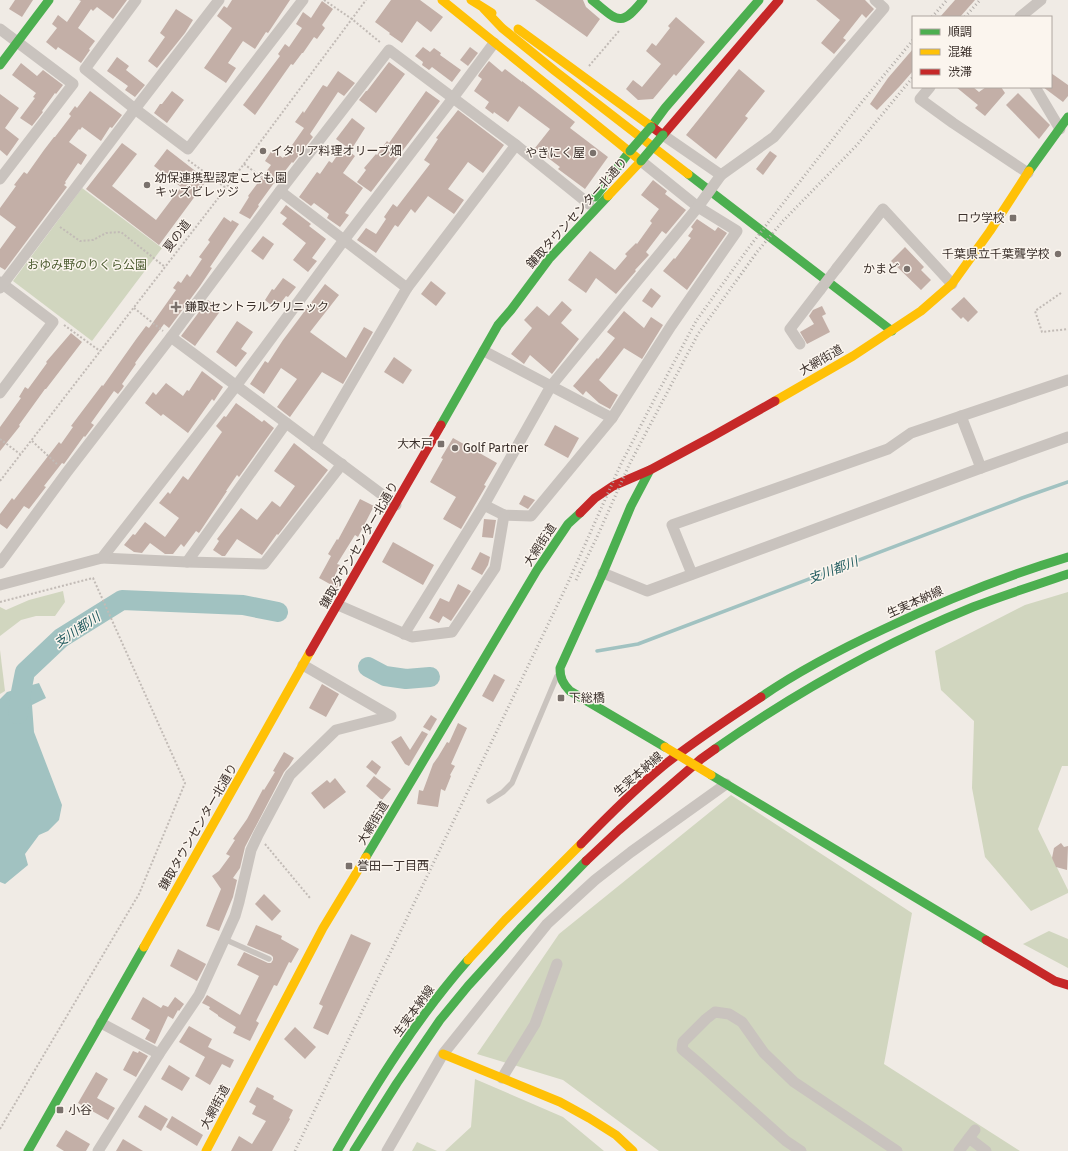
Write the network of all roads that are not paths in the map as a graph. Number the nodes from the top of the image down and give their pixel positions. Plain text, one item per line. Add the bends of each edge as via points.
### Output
1 (49, 0) edge
2 (136, 0) edge
3 (219, 0) edge
4 (303, 0) edge
5 (443, 0) edge
6 (471, 0) edge
7 (592, 0) edge
8 (643, 0) edge
9 (759, 0) edge
10 (779, 0) edge
11 (875, 0) edge
12 (1041, 0) edge
13 (484, 9) junction
14 (1021, 16) edge
15 (0, 29) edge
16 (17, 42) junction
17 (494, 43) junction
18 (0, 65) edge
19 (555, 72) junction
20 (929, 88) edge
21 (1036, 88) edge
22 (453, 98) junction
23 (135, 109) junction
24 (1068, 117) edge
25 (650, 127) junction
26 (1060, 129) junction
27 (663, 135) junction
28 (516, 145) junction
29 (630, 151) junction
30 (641, 161) junction
31 (1028, 174) junction
32 (721, 175) junction
33 (0, 179) edge
34 (280, 191) junction
35 (589, 204) junction
36 (698, 207) junction
37 (344, 240) junction
38 (952, 284) junction
39 (1, 285) edge
40 (407, 288) junction
41 (498, 325) junction
42 (892, 331) junction
43 (171, 337) junction
44 (800, 344) dead end
45 (484, 351) junction
46 (1068, 380) edge
47 (236, 386) junction
48 (550, 386) junction
49 (0, 393) edge
50 (961, 416) junction
51 (612, 418) junction
52 (286, 423) junction
53 (1068, 437) edge
54 (315, 445) junction
55 (342, 464) junction
56 (981, 468) junction
57 (650, 470) junction
58 (396, 505) junction
59 (484, 505) junction
60 (504, 515) junction
61 (1068, 557) edge
62 (102, 558) junction
63 (187, 562) junction
64 (0, 563) edge
65 (603, 573) junction
66 (692, 574) junction
67 (1068, 574) edge
68 (0, 585) edge
69 (338, 605) junction
70 (404, 634) junction
71 (303, 666) junction
72 (560, 668) junction
73 (726, 784) junction
74 (489, 801) dead end
75 (224, 939) junction
76 (269, 959) dead end
77 (557, 964) dead end
78 (1068, 985) edge
79 (101, 1023) junction
80 (158, 1054) junction
81 (443, 1054) junction
82 (502, 1078) junction
83 (28, 1151) edge
84 (98, 1151) edge
85 (206, 1151) edge
86 (337, 1151) edge
87 (354, 1151) edge
88 (388, 1151) edge
89 (633, 1151) edge
90 (800, 1151) edge
91 (896, 1151) edge
92 (959, 1151) edge
93 (986, 1151) edge

1 - 16 street
2 - 23 street via 85,69
3 - 23 street
4 - 23 street via 188,149
5 - 17 street
5 - 19 street
6 - 13 street
7 - 8 street via 621,20 631,15
9 - 25 street, 鎌取タウンセンター北通り
10 - 27 street, 鎌取タウンセンター北通り
11 - 32 street via 884,8 774,136
12 - 14 street
13 - 19 street via 502,28
13 - 25 street via 506,21
15 - 16 street
16 - 18 street
16 - 33 street via 73,84
17 - 22 street
17 - 29 street
19 - 42 street
20 - 31 street via 920,99
21 - 26 street
22 - 28 street
22 - 34 street via 389,50
22 - 37 street
23 - 39 street
24 - 26 street, 大網街道
25 - 27 street
25 - 29 street, 鎌取タウンセンター北通り, bridge
26 - 31 street, 大網街道
27 - 30 street, 鎌取タウンセンター北通り, bridge
27 - 32 street
28 - 35 street
28 - 40 street
29 - 30 street
29 - 35 street, 鎌取タウンセンター北通り
30 - 36 street
30 - 41 street, 鎌取タウンセンター北通り via 549,259
31 - 38 street, 大網街道
32 - 36 street, bridge
34 - 37 street
34 - 43 street
35 - 41 street, 鎌取タウンセンター北通り via 524,279
36 - 48 street
36 - 51 street via 737,231 671,326
37 - 40 street
37 - 47 street
38 - 42 street, 大網街道 via 921,311
38 - 44 street, bridge via 883,209 790,329
39 - 49 street via 53,322
40 - 54 street
41 - 45 street, 鎌取タウンセンター北通り
42 - 57 street, 大網街道 via 853,356
43 - 47 street
43 - 64 street
45 - 48 street
45 - 58 street, 鎌取タウンセンター北通り
46 - 50 street
47 - 52 street
47 - 62 street
48 - 51 street
48 - 59 street
50 - 56 street
50 - 66 street via 911,433 888,448 672,525
51 - 60 street via 531,516
52 - 54 street
52 - 63 street
53 - 56 street
54 - 55 street
55 - 58 street
55 - 63 street via 264,564
56 - 66 street
57 - 65 street via 631,506
57 - 85 street, 大網街道 via 613,486 595,498 568,524 554,543 323,928
58 - 69 street, 鎌取タウンセンター北通り
59 - 60 street
59 - 70 street
60 - 70 street via 496,568 452,632 412,637
61 - 86 street, 生実本納線 via 980,587 871,634 768,691 654,773 491,934 453,978 406,1041
62 - 63 street
62 - 68 street
65 - 66 street via 647,591
65 - 72 street
67 - 87 street via 974,607 895,642 751,724 701,759 590,857 468,986 436,1026
69 - 70 street
69 - 71 street, 鎌取タウンセンター北通り
71 - 75 street via 391,716 336,730 290,774 258,835 250,855 235,916
71 - 79 street, 鎌取タウンセンター北通り
72 - 73 street, bridge via 562,682 570,691
72 - 74 lane via 512,783
73 - 78 street via 1055,981
73 - 81 street via 595,880 547,924
75 - 76 lane
75 - 80 street via 198,995
77 - 82 street via 535,1024
79 - 80 street
79 - 83 street, 鎌取タウンセンター北通り
80 - 84 street
81 - 82 street
81 - 88 street
82 - 89 street via 560,1102 589,1118 616,1135
90 - 91 street via 786,1142 682,1049 683,1042 715,1012 729,1014 742,1022 764,1053 794,1082
92 - 93 street via 972,1134

